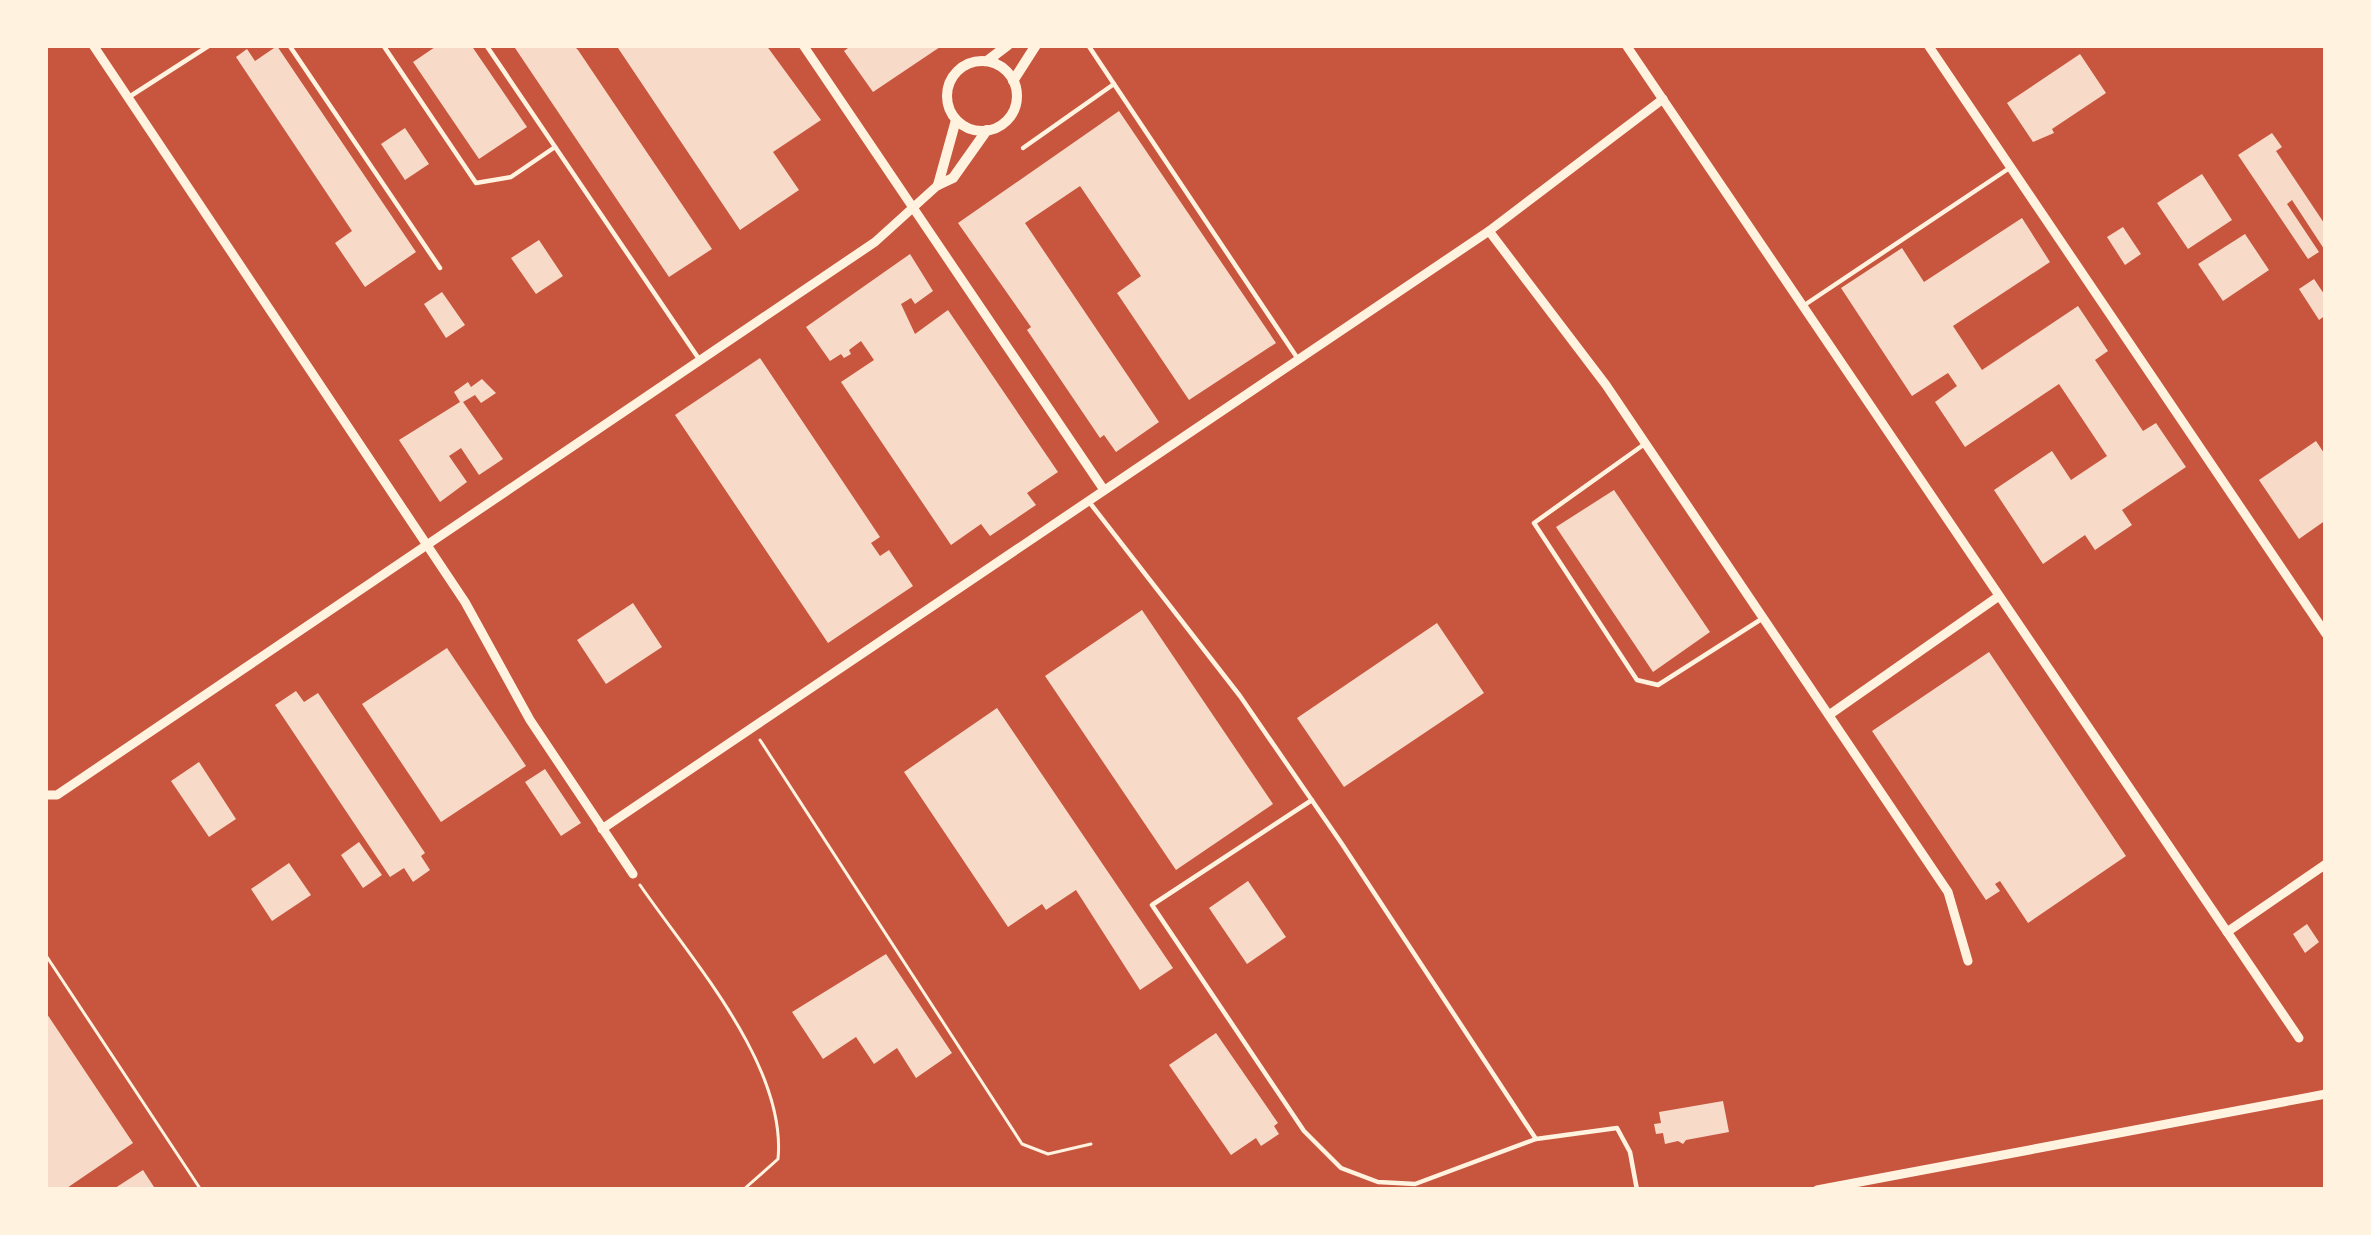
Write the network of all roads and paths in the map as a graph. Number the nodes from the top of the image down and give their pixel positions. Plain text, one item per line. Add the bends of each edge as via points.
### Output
1 (93, 45) edge
2 (210, 45) edge
3 (289, 45) edge
4 (382, 45) edge
5 (486, 45) edge
6 (803, 45) edge
7 (1008, 45) edge
8 (1036, 45) edge
9 (1088, 45) edge
10 (1626, 45) edge
11 (1928, 45) edge
12 (987, 61) junction
13 (1013, 81) junction
14 (1114, 85) junction
15 (128, 98) junction
16 (1663, 99) junction
17 (956, 120) junction
18 (987, 130) junction
19 (555, 147) junction
20 (1023, 148) dead end
21 (2010, 167) junction
22 (938, 184) junction
23 (914, 210) junction
24 (1489, 231) junction
25 (440, 268) dead end
26 (1803, 306) junction
27 (699, 359) junction
28 (1298, 359) junction
29 (1646, 443) junction
30 (1104, 490) junction
31 (1088, 501) junction
32 (426, 545) junction
33 (1999, 596) junction
34 (1763, 618) junction
35 (2326, 634) edge
36 (1829, 715) junction
37 (752, 728) junction
38 (45, 795) edge
39 (1312, 800) junction
40 (602, 829) junction
41 (2326, 864) edge
42 (633, 874) joint
43 (2227, 932) junction
44 (45, 954) edge
45 (1968, 961) dead end
46 (2299, 1038) dead end
47 (2326, 1094) edge
48 (1536, 1138) junction
49 (1091, 1144) dead end
50 (201, 1190) edge
51 (743, 1190) edge
52 (1637, 1190) edge
53 (1817, 1190) edge

1 - 15 street
2 - 15 lane
3 - 25 lane
4 - 19 lane via 476,183 511,176
5 - 19 lane
6 - 23 street
7 - 12 street
8 - 13 street
9 - 14 lane
10 - 16 street
11 - 21 street
12 - 13 street
12 - 17 street via 970,63 951,80 948,105
13 - 18 street via 1012,112
14 - 20 lane
14 - 28 lane
15 - 32 street
16 - 24 street
16 - 26 street
17 - 18 street
17 - 22 street
18 - 22 street via 953,178
19 - 27 lane
21 - 26 lane
21 - 35 street
22 - 23 street
23 - 27 street
23 - 30 street
24 - 28 street
24 - 29 street
26 - 33 street
27 - 32 street
28 - 30 street
29 - 34 street
29 - 34 lane via 1534,523 1637,680 1658,685
30 - 31 street
31 - 37 street
31 - 39 lane
32 - 38 street via 57,795
32 - 40 street
33 - 36 street
33 - 43 street
34 - 36 street
36 - 45 street via 1948,892
37 - 40 street
37 - 49 path via 1022,1144 1048,1154
39 - 48 lane
39 - 48 lane via 1152,905 1304,1131 1341,1168 1415,1184
40 - 42 street
41 - 43 street
42 - 51 path via 758,1062 781,1134 778,1159
43 - 46 street
44 - 50 path
47 - 53 street
48 - 52 lane via 1617,1128

